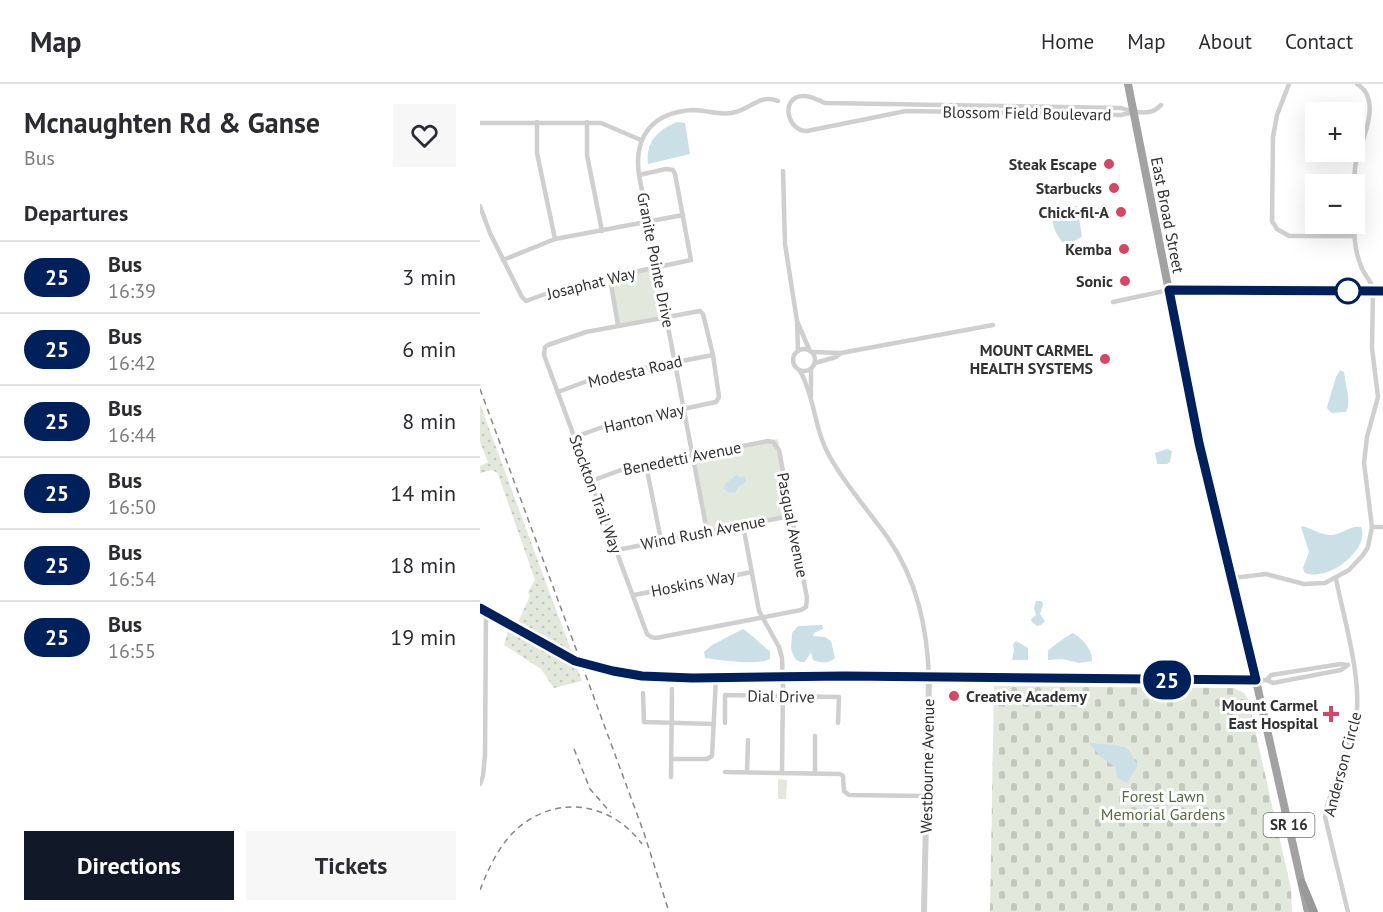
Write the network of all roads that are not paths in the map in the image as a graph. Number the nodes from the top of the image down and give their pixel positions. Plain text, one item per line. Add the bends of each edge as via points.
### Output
1 (1128, 84) edge
2 (1289, 84) edge
3 (1357, 84) edge
4 (778, 101) dead end
5 (1161, 105) dead end
6 (1134, 112) junction
7 (537, 122) junction
8 (480, 123) edge
9 (587, 123) junction
10 (641, 140) junction
11 (783, 171) dead end
12 (639, 174) junction
13 (1355, 174) edge
14 (480, 206) edge
15 (683, 215) junction
16 (648, 222) junction
17 (602, 231) junction
18 (1354, 236) joint
19 (555, 239) junction
20 (503, 260) junction
21 (657, 268) junction
22 (610, 278) junction
23 (1169, 290) junction
24 (1373, 291) junction
25 (1383, 291) edge
26 (1113, 302) dead end
27 (666, 316) junction
28 (797, 321) junction
29 (618, 325) junction
30 (993, 325) dead end
31 (798, 350) junction
32 (811, 351) junction
33 (841, 353) junction
34 (713, 355) junction
35 (675, 362) junction
36 (815, 363) junction
37 (811, 369) junction
38 (800, 371) junction
39 (558, 392) junction
40 (811, 399) junction
41 (684, 408) junction
42 (575, 437) junction
43 (775, 443) joint
44 (694, 456) junction
45 (646, 465) junction
46 (591, 481) junction
47 (790, 516) junction
48 (743, 525) junction
49 (1372, 527) junction
50 (1383, 527) edge
51 (707, 531) junction
52 (661, 540) junction
53 (616, 550) junction
54 (752, 572) junction
55 (1233, 578) junction
56 (1336, 579) junction
57 (634, 595) junction
58 (483, 610) edge
59 (762, 618) junction
60 (1350, 665) junction
61 (783, 676) junction
62 (929, 677) junction
63 (716, 678) junction
64 (1256, 680) junction
65 (672, 689) dead end
66 (643, 693) dead end
67 (783, 696) junction
68 (672, 723) junction
69 (724, 723) dead end
70 (838, 723) dead end
71 (714, 724) junction
72 (815, 736) dead end
73 (748, 740) dead end
74 (672, 759) junction
75 (725, 772) dead end
76 (747, 772) junction
77 (782, 772) junction
78 (815, 773) junction
79 (672, 777) dead end
80 (480, 784) edge
81 (926, 796) junction
82 (1302, 883) junction
83 (924, 912) edge
84 (1308, 912) edge
85 (1314, 912) edge
86 (1348, 912) edge

1 - 6 highway, East Broad Street / SR 16
2 - 18 street via 1273,137 1271,217 1277,229 1294,237
3 - 13 street via 1368,91 1370,124
4 - 10 street via 761,99 733,113 695,110 670,114 651,125
5 - 6 street via 1153,112
6 - 6 street, Blossom Field Boulevard via 1121,108 825,103 805,96 795,98 788,114 794,126 807,131 906,111 1121,115
6 - 23 highway, East Broad Street / SR 16
7 - 8 street
7 - 9 street
7 - 19 street via 537,153
9 - 10 street via 602,123
9 - 17 street via 587,155
10 - 12 street, Granite Pointe Drive
11 - 28 street via 785,244
12 - 15 street via 673,171
12 - 16 street, Granite Pointe Drive
14 - 20 street
15 - 16 street
15 - 21 street, Josaphat Way via 691,260
16 - 17 street
16 - 21 street, Granite Pointe Drive
17 - 19 street
18 - 24 street via 1361,268
19 - 20 street
20 - 22 street, Josaphat Way via 525,301 567,286
21 - 22 street, Josaphat Way
21 - 27 street, Granite Pointe Drive
22 - 29 street
23 - 24 street
23 - 26 street
23 - 55 highway, East Broad Street / SR 16 via 1199,443
24 - 25 street
24 - 49 street via 1372,356 1378,397 1364,463
27 - 29 street
27 - 34 street via 700,310
27 - 35 street, Granite Pointe Drive
28 - 31 street
28 - 32 street
29 - 39 street, Stockton Trail Way via 548,345 544,355
30 - 33 street
31 - 32 street
31 - 38 street via 793,359
32 - 33 street
32 - 36 street
33 - 36 street
34 - 35 street, Modesta Road
34 - 41 street, Hanton Way via 719,397 714,404
35 - 39 street, Modesta Road via 598,378
35 - 41 street, Granite Pointe Drive
36 - 37 street
37 - 38 street
37 - 40 street, Westbourne Avenue
38 - 40 street, Westbourne Avenue
39 - 42 street, Stockton Trail Way
40 - 62 street, Westbourne Avenue via 829,456 909,575 925,628
41 - 42 street, Hanton Way via 611,424
41 - 44 street, Granite Pointe Drive
42 - 46 street, Stockton Trail Way
43 - 44 street, Benedetti Avenue via 768,441
43 - 47 street, Pasqual Avenue
44 - 45 street, Benedetti Avenue
44 - 51 street, Granite Pointe Drive
45 - 46 street, Benedetti Avenue
45 - 52 street
46 - 53 street, Stockton Trail Way
47 - 48 street, Wind Rush Avenue
47 - 59 street, Pasqual Avenue via 806,608
48 - 51 street, Wind Rush Avenue
48 - 54 street
49 - 50 street
49 - 56 street via 1364,555
51 - 52 street, Wind Rush Avenue
52 - 53 street, Wind Rush Avenue
53 - 57 street, Stockton Trail Way
54 - 57 street, Hoskins Way
54 - 59 street
55 - 56 street via 1266,574 1313,585
55 - 64 highway, East Broad Street / SR 16
56 - 60 street, Anderson Circle
57 - 59 street, Stockton Trail Way via 651,638
58 - 63 main road, bridge via 575,661 642,676
58 - 80 street via 485,755
59 - 61 street via 779,648
60 - 64 street
60 - 86 street, Anderson Circle via 1358,697 1357,717 1325,817
61 - 62 main road
61 - 63 main road
61 - 67 street
62 - 64 main road
62 - 81 street, Westbourne Avenue
63 - 71 street
64 - 82 highway, East Broad Street / SR 16
65 - 68 street
66 - 68 street via 644,722
67 - 69 street, Dial Drive via 725,695
67 - 70 street, Dial Drive via 839,698
67 - 77 street
68 - 71 street
68 - 74 street
71 - 74 street via 712,756
72 - 78 street
73 - 76 street
74 - 79 street
75 - 76 street
76 - 77 street
77 - 78 street
78 - 81 street via 842,775 844,791 849,795
81 - 83 street, Westbourne Avenue
82 - 84 highway, East Broad Street / SR 16
82 - 85 highway

